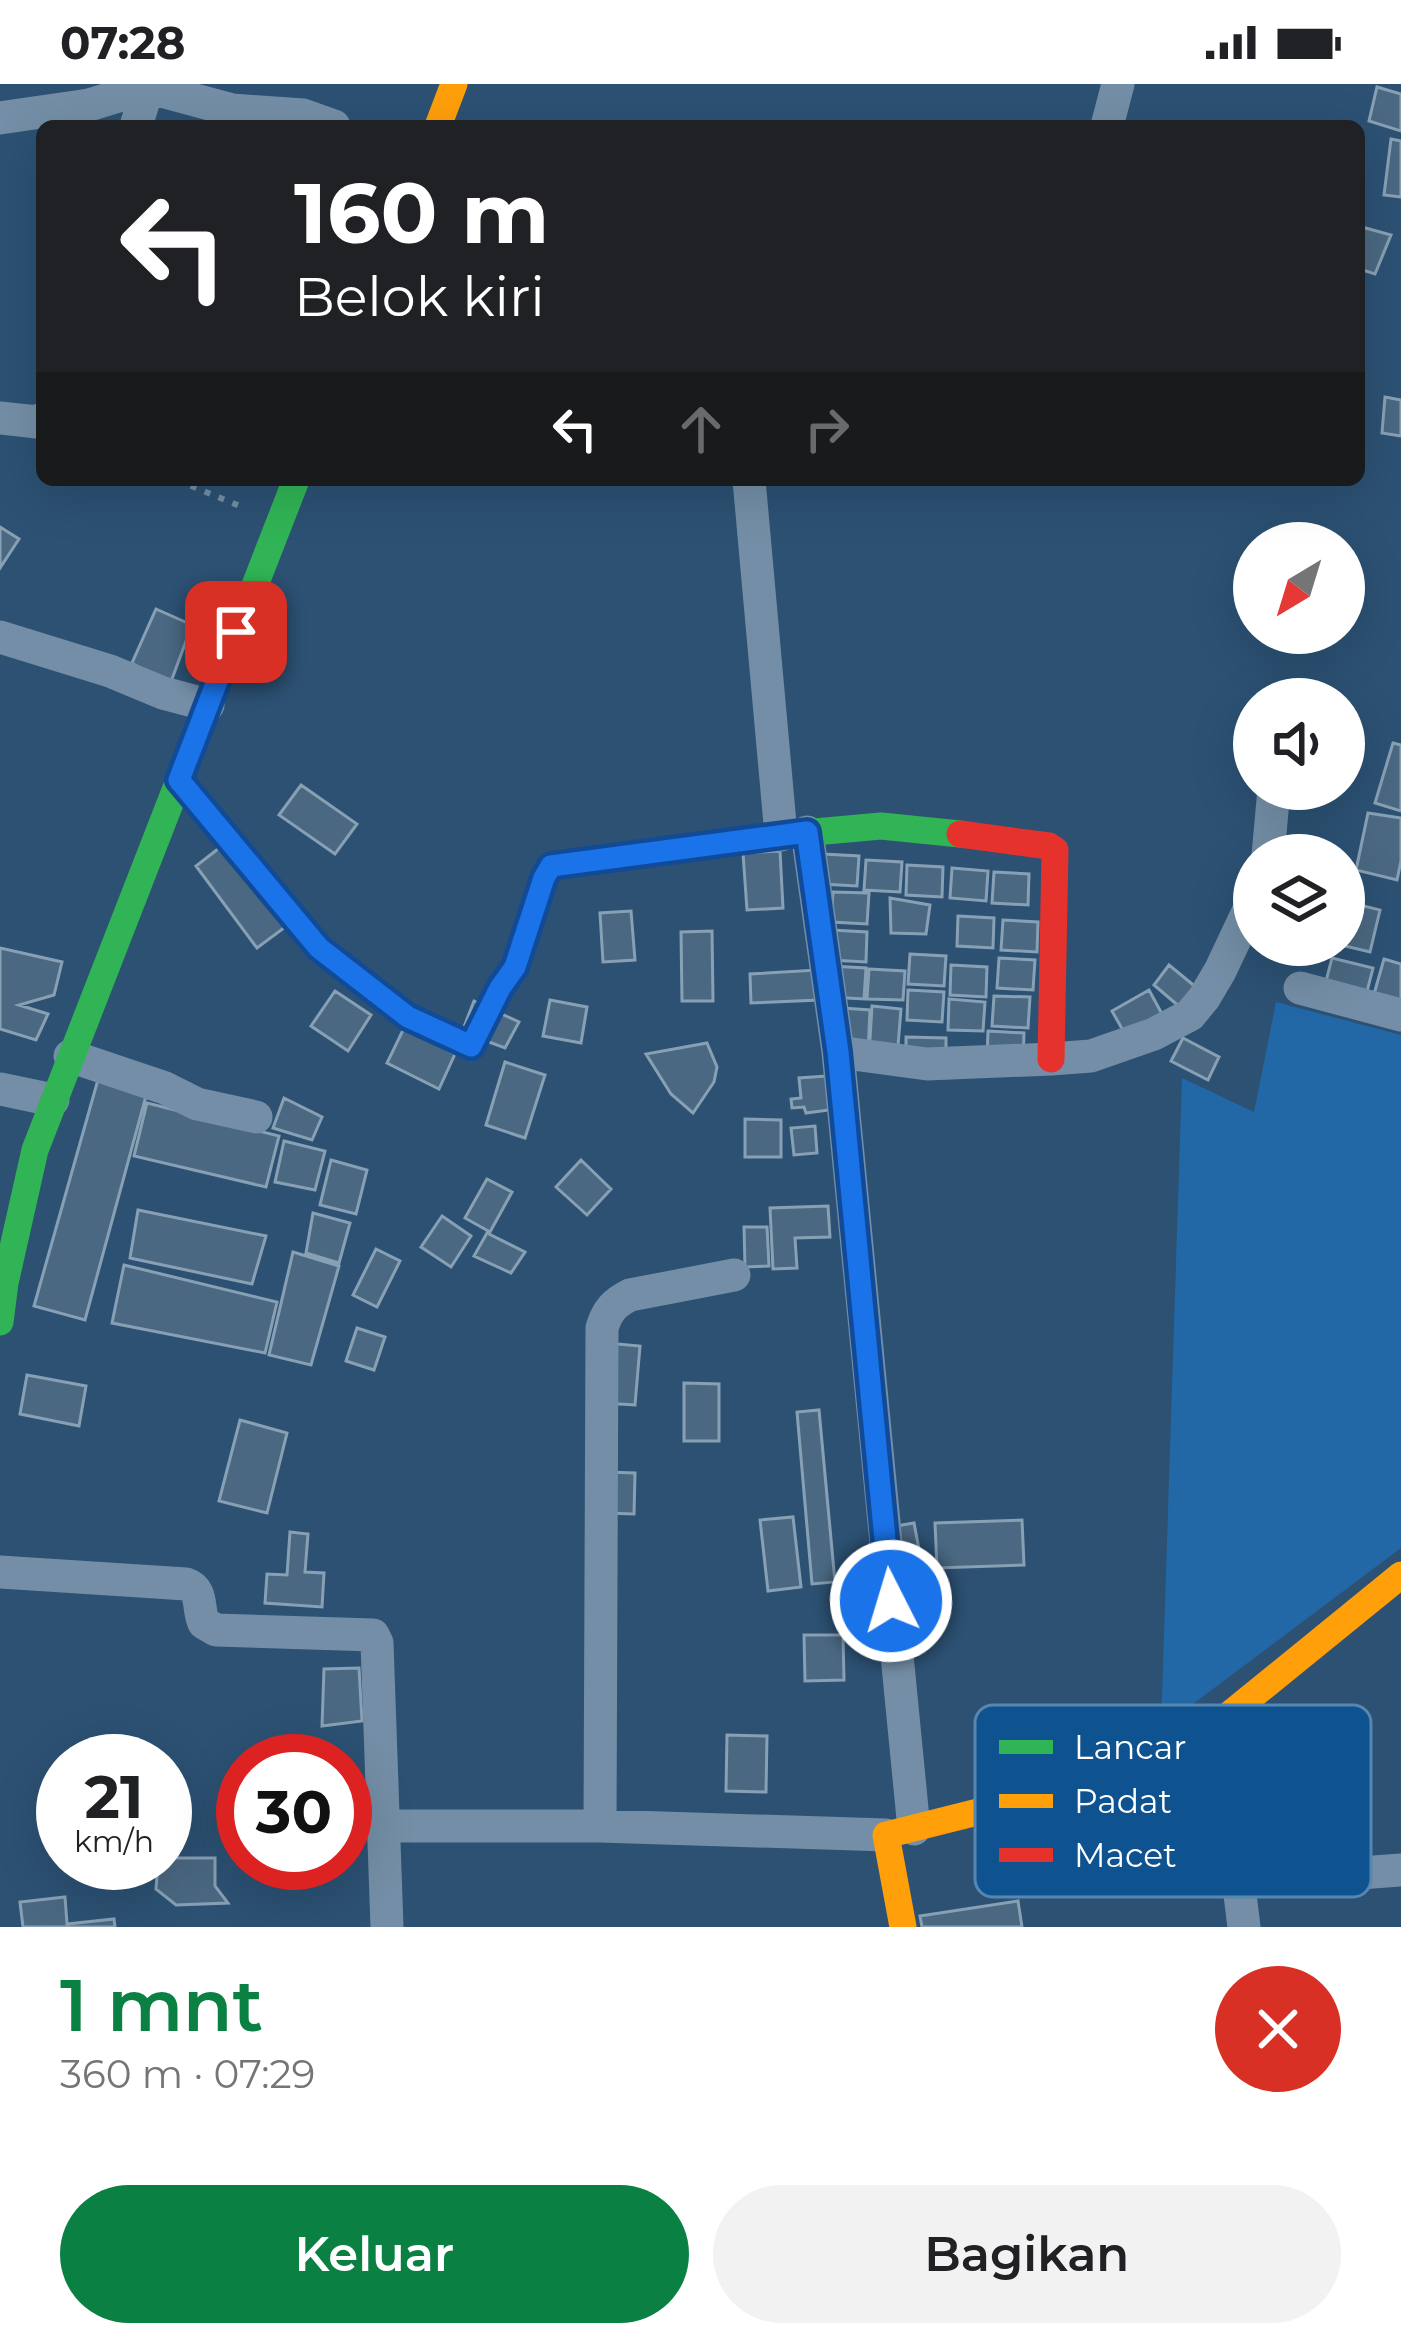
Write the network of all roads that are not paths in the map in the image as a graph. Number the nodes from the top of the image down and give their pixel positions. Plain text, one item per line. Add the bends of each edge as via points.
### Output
1 (454, 84) edge
2 (1118, 84) edge
3 (142, 86) edge
4 (0, 118) edge
5 (137, 120) edge
6 (317, 120) edge
7 (440, 120) edge
8 (1109, 120) edge
9 (0, 418) edge
10 (36, 422) edge
11 (294, 486) edge
12 (749, 486) edge
13 (0, 637) edge
14 (208, 705) junction
15 (179, 780) junction
16 (794, 834) junction
17 (1233, 942) edge
18 (1300, 988) dead end
19 (1401, 1015) edge
20 (838, 1052) junction
21 (70, 1056) junction
22 (1052, 1060) junction
23 (0, 1089) edge
24 (53, 1100) junction
25 (256, 1117) dead end
26 (734, 1275) dead end
27 (0, 1322) edge
28 (0, 1572) edge
29 (1401, 1575) edge
30 (1241, 1705) edge
31 (975, 1813) edge
32 (384, 1826) junction
33 (601, 1826) junction
34 (900, 1832) junction
35 (1401, 1870) edge
36 (1371, 1872) edge
37 (1240, 1897) edge
38 (387, 1927) edge
39 (903, 1927) edge
40 (1244, 1927) edge

1 - 7 street
2 - 8 street
3 - 4 street via 89,105
3 - 5 street
3 - 6 street via 232,110
9 - 10 street
11 - 14 street
12 - 16 street
13 - 14 street
14 - 15 street
15 - 16 street via 319,948 408,1017 471,1046 515,967 551,866
15 - 21 street
16 - 20 street
16 - 22 street via 911,826 1053,847
17 - 22 street via 1190,1015 1091,1057
18 - 19 street
20 - 22 street via 927,1064
20 - 34 street
21 - 24 street
21 - 25 street via 197,1104
23 - 24 street
24 - 27 street via 20,1211
26 - 33 street via 630,1295 602,1328
28 - 32 street via 186,1584 199,1596 204,1623 216,1630 373,1635
29 - 30 street
31 - 34 street
32 - 33 street
32 - 38 street
33 - 34 street
34 - 39 street
35 - 36 street
37 - 40 street

